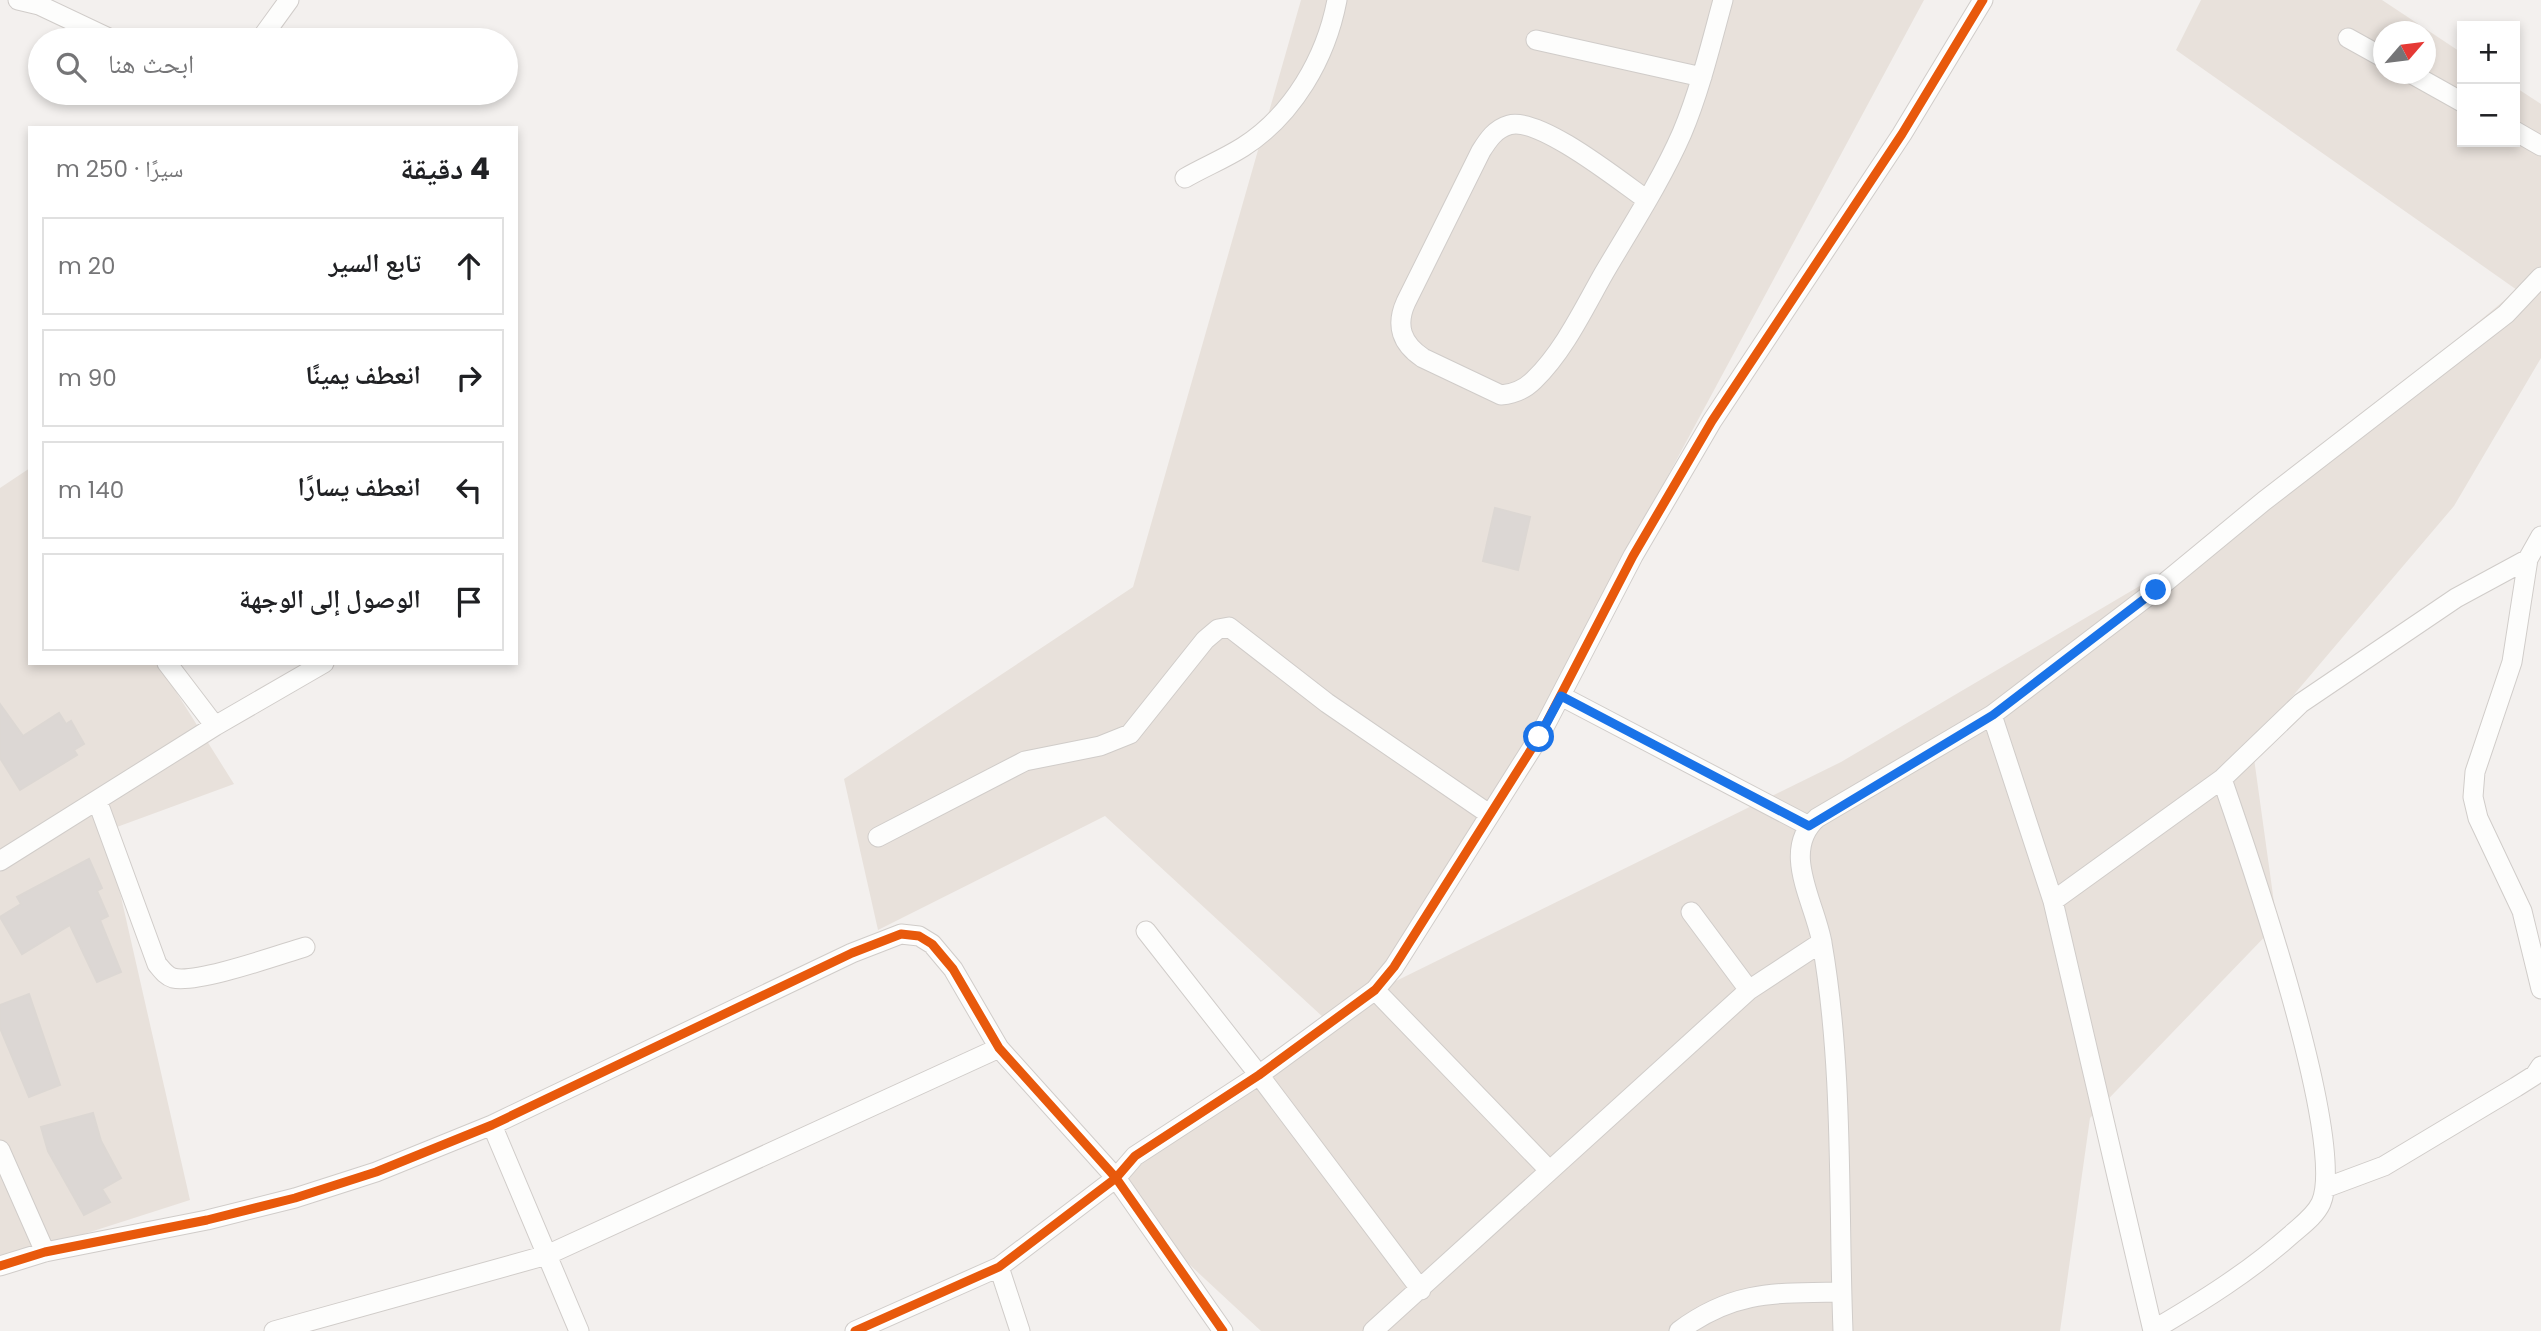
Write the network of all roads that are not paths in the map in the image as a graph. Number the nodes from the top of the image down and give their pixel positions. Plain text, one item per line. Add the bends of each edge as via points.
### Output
1 (18, 0) edge
2 (289, 0) edge
3 (1337, 0) edge
4 (1723, 0) edge
5 (1983, 0) edge
6 (88, 28) edge
7 (269, 28) edge
8 (2348, 38) dead end
9 (1536, 40) dead end
10 (2373, 52) edge
11 (1702, 78) junction
12 (2430, 84) edge
13 (2457, 99) edge
14 (2520, 134) edge
15 (2541, 146) edge
16 (1185, 178) dead end
17 (1647, 200) junction
18 (2538, 289) edge
19 (2541, 536) edge
20 (2528, 559) junction
21 (169, 665) edge
22 (321, 665) edge
23 (1561, 696) junction
24 (1993, 715) junction
25 (215, 726) junction
26 (2222, 779) junction
27 (97, 800) junction
28 (1489, 814) junction
29 (1809, 826) junction
30 (878, 836) dead end
31 (3, 853) edge
32 (2053, 901) junction
33 (1691, 912) dead end
34 (1146, 931) dead end
35 (1822, 942) junction
36 (305, 947) dead end
37 (2541, 989) edge
38 (1375, 990) junction
39 (1749, 990) junction
40 (999, 1048) junction
41 (2541, 1066) edge
42 (1259, 1075) junction
43 (492, 1125) junction
44 (0, 1150) edge
45 (1549, 1170) junction
46 (1116, 1178) junction
47 (2325, 1188) junction
48 (45, 1252) junction
49 (547, 1255) junction
50 (0, 1266) edge
51 (999, 1267) junction
52 (1421, 1290) junction
53 (1841, 1292) junction
54 (274, 1331) edge
55 (579, 1331) edge
56 (855, 1331) edge
57 (1020, 1331) edge
58 (1223, 1331) edge
59 (1373, 1331) edge
60 (1679, 1331) edge
61 (1843, 1331) edge
62 (2153, 1331) edge

1 - 6 street
2 - 7 street
3 - 16 street via 1308,79 1284,113 1244,146
4 - 11 street
5 - 23 street via 1902,134 1712,421 1633,556
8 - 10 street
9 - 11 street
11 - 17 street via 1682,133
12 - 13 street
14 - 15 street
17 - 17 street via 1558,140 1519,124 1507,125 1493,134 1481,151 1406,302 1401,314 1402,337 1423,358 1502,395 1513,394 1534,379 1559,349
18 - 24 street
19 - 20 street
20 - 26 street via 2456,598 2301,703
20 - 37 street via 2512,662 2475,772 2473,797 2478,818 2522,911
21 - 25 street
22 - 25 street
23 - 28 street
23 - 29 street
24 - 29 street
24 - 32 street
25 - 27 street
26 - 32 street
26 - 47 street via 2261,892 2306,1056 2322,1136
27 - 31 street
27 - 36 street via 158,964 167,976 196,977
28 - 30 street via 1327,703 1229,627 1205,640 1130,734 1100,746 1025,761
28 - 38 street via 1408,946
29 - 35 street via 1799,845 1800,862
32 - 62 street
33 - 39 street
34 - 42 street
35 - 39 street
35 - 53 street via 1837,1084
38 - 42 street
38 - 45 street
39 - 45 street
40 - 43 street via 953,969 932,944 919,936 901,934 852,953
40 - 46 street
40 - 49 street
41 - 47 street via 2525,1081 2384,1166
42 - 46 street via 1135,1156
42 - 52 street
43 - 48 street via 376,1172 295,1198
43 - 49 street
44 - 48 street
45 - 52 street
46 - 51 street
46 - 58 street
47 - 62 street via 2315,1214 2256,1265
48 - 50 street
49 - 54 street
49 - 55 street
51 - 56 street
51 - 57 street
52 - 59 street
53 - 60 street via 1758,1294 1702,1314
53 - 61 street

